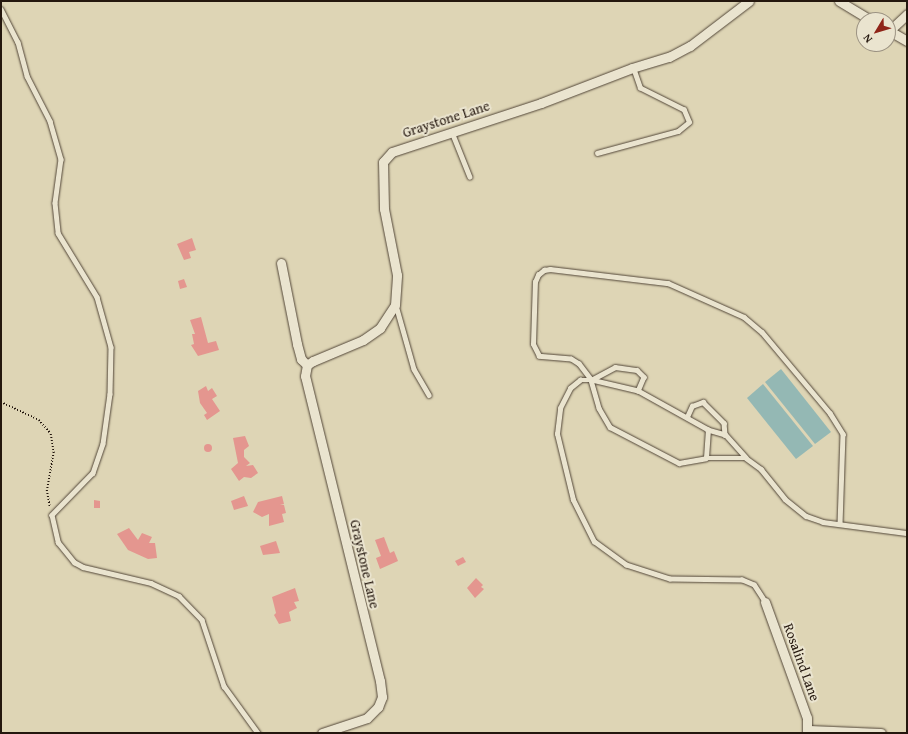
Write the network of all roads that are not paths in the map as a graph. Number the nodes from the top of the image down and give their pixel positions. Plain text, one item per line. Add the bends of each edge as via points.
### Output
1 (749, 1) edge
2 (838, 1) edge
3 (1, 9) edge
4 (857, 12) edge
5 (907, 14) edge
6 (896, 24) edge
7 (896, 34) edge
8 (907, 41) edge
9 (633, 68) junction
10 (452, 132) junction
11 (597, 153) dead end
12 (470, 177) dead end
13 (281, 263) dead end
14 (395, 304) junction
15 (307, 365) junction
16 (591, 380) junction
17 (638, 390) junction
18 (429, 395) dead end
19 (686, 417) junction
20 (708, 430) junction
21 (725, 435) junction
22 (706, 458) junction
23 (746, 458) junction
24 (840, 524) junction
25 (907, 533) edge
26 (765, 602) joint
27 (807, 732) edge
28 (258, 733) edge
29 (322, 733) edge
30 (881, 733) edge

1 - 9 street, Graystone Lane via 685,49 669,57
2 - 4 street
3 - 28 lane via 18,42 27,76 50,121 61,159 55,203 58,233 97,297 111,347 110,394 105,430 93,473 52,515 58,542 74,562 83,567 163,587 179,596 202,620 224,686
5 - 6 street
7 - 8 street
9 - 10 street, Graystone Lane via 572,92
9 - 11 lane via 640,88 684,110 689,122 678,131
10 - 12 lane
10 - 14 street, Graystone Lane via 392,152 383,162 384,209 397,275
13 - 15 street, Graystone Lane via 297,344 301,359
14 - 15 street, Graystone Lane via 386,321 372,334
14 - 18 lane via 414,369
15 - 29 street, Graystone Lane via 305,376 382,692 378,707 367,718
16 - 17 lane
16 - 17 lane via 615,367 637,370 644,377
16 - 22 lane via 599,408 610,427 680,463
16 - 24 lane via 579,364 571,359 539,356 533,344 535,282 544,270 668,283 744,317 767,338 830,413 843,434
16 - 26 lane via 580,380 570,388 560,408 556,434 573,500 594,542 626,566 670,579 742,580 754,585
17 - 19 lane
19 - 20 lane
19 - 21 lane via 692,406 703,402 724,423
20 - 21 lane
20 - 22 lane
21 - 23 lane
22 - 23 lane
23 - 24 lane via 761,469 785,499 806,516
24 - 25 lane
26 - 27 street, Rosalind Lane via 807,718
27 - 30 street

